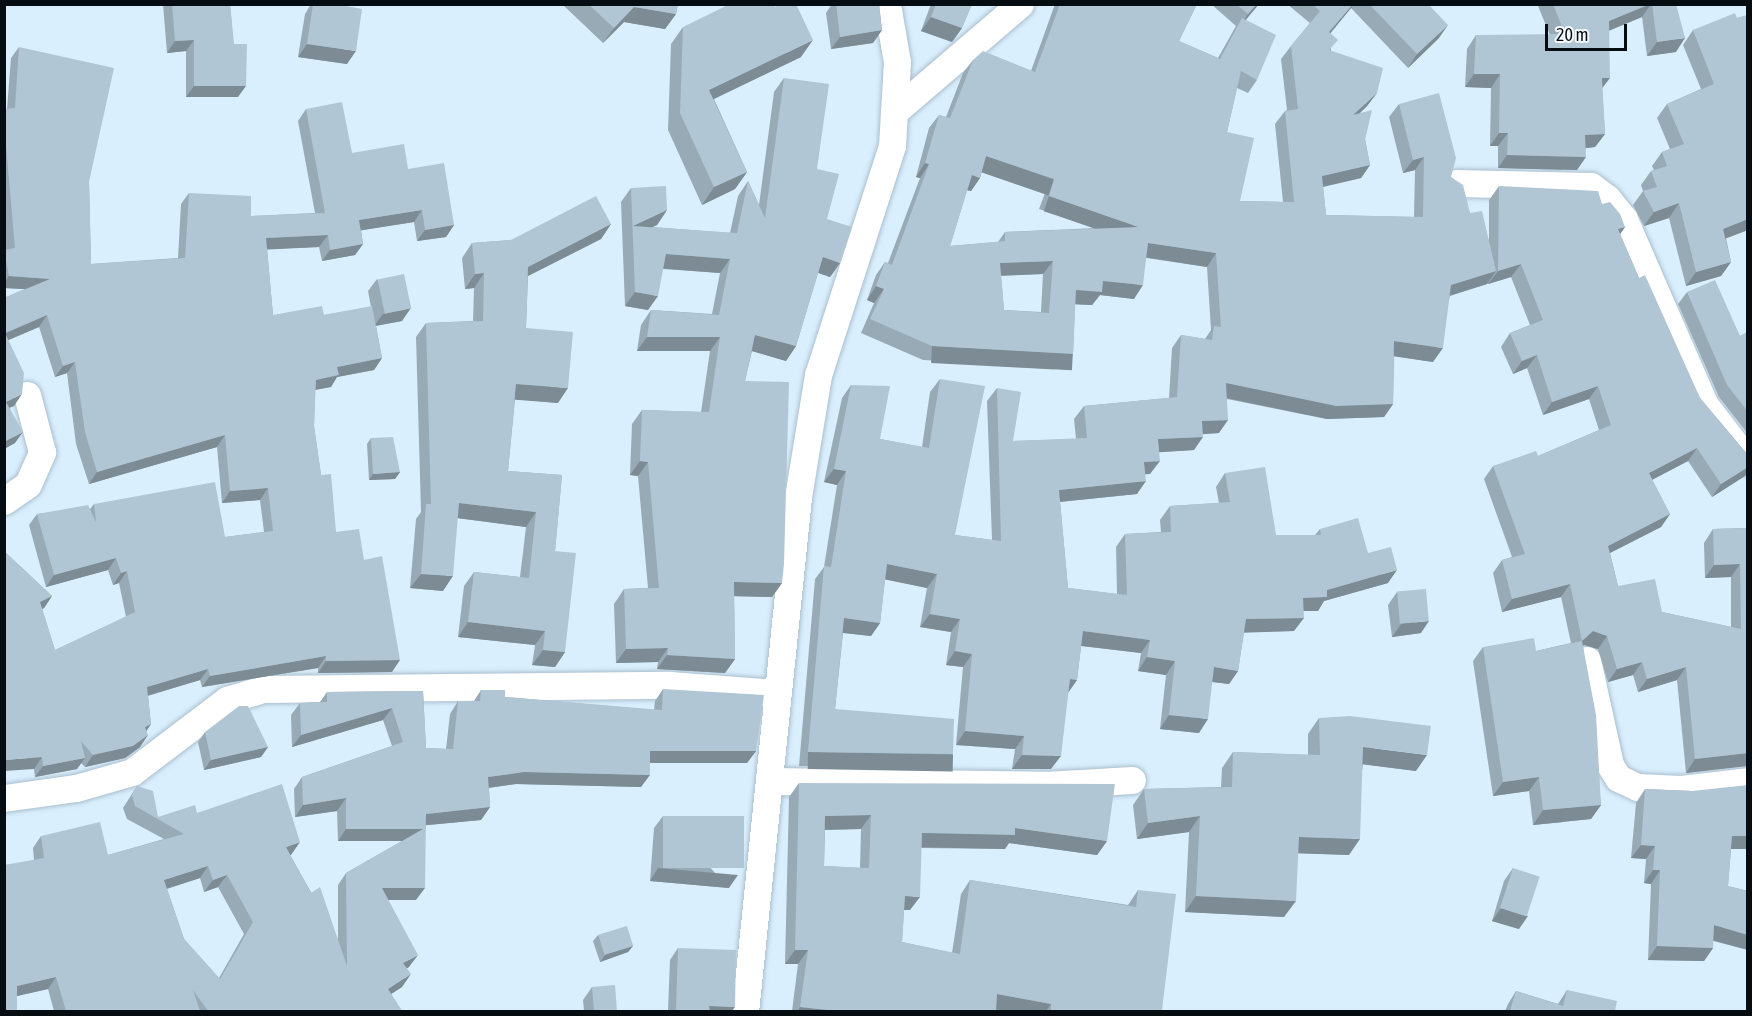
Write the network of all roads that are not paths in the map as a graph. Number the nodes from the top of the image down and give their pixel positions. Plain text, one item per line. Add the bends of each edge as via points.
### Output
1 (887, 4) edge
2 (1020, 4) edge
3 (894, 112) junction
4 (1456, 183) edge
5 (27, 395) dead end
6 (1748, 461) edge
7 (4, 501) edge
8 (1587, 660) edge
9 (777, 693) junction
10 (1132, 780) dead end
11 (771, 781) junction
12 (1748, 782) edge
13 (4, 798) edge
14 (745, 1011) edge

1 - 3 street via 897,63
2 - 3 street
3 - 9 street via 892,147 818,375 798,497
4 - 6 street via 1591,186 1606,198 1624,219 1705,405
5 - 7 street via 42,452 28,484
8 - 12 street via 1610,765 1618,778 1637,787 1681,789
9 - 11 street
9 - 13 street via 669,685 263,689 227,700 132,772 76,788
10 - 11 street via 1045,785
11 - 14 street

